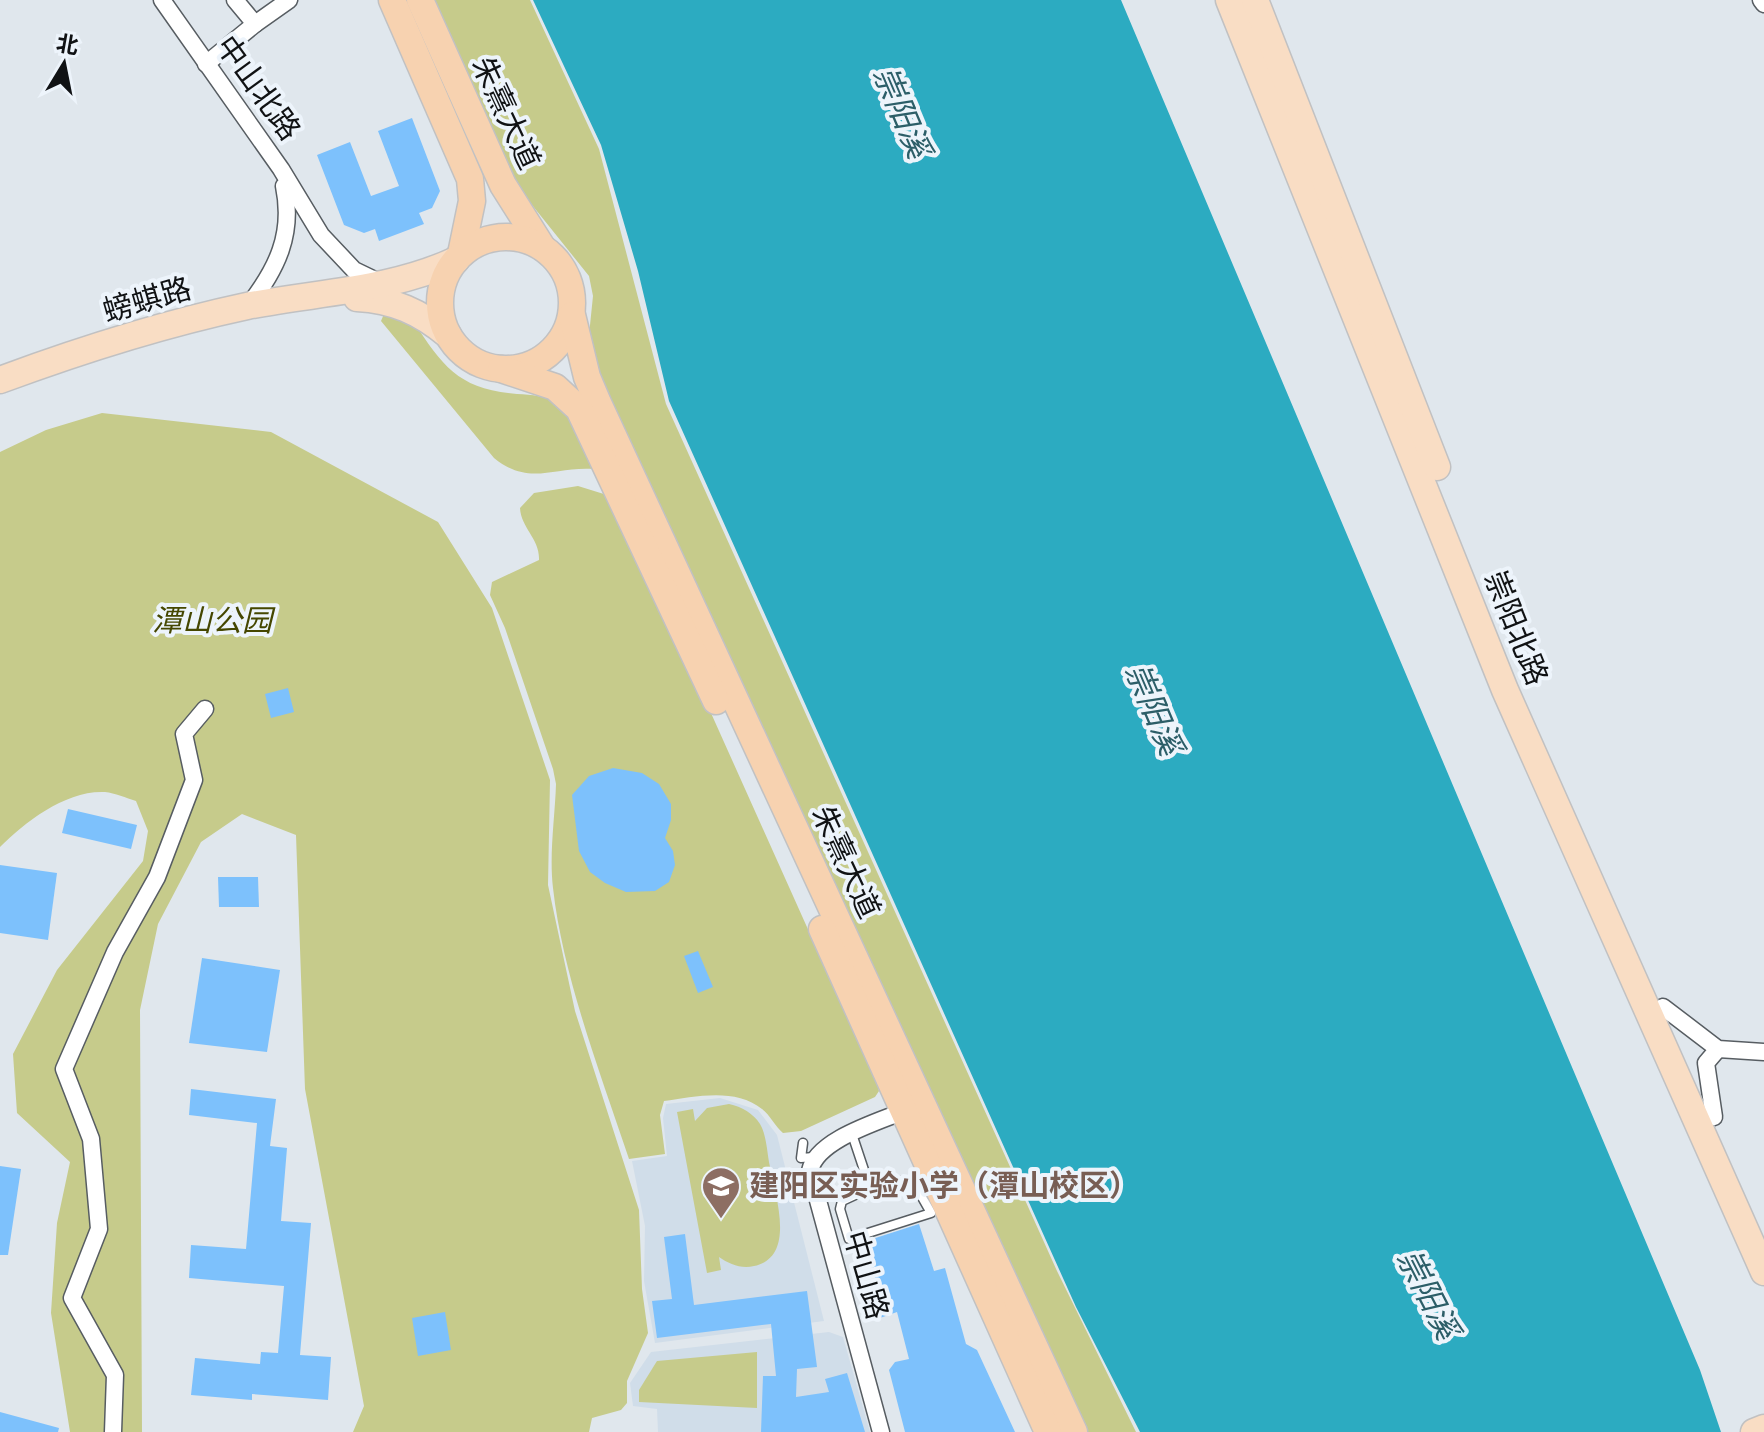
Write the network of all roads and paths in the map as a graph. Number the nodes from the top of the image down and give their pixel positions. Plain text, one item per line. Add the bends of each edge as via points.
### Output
1 (162, 0) edge
2 (235, 0) edge
3 (289, 0) edge
4 (392, 0) edge
5 (420, 0) edge
6 (1229, 0) edge
7 (1255, 0) edge
8 (255, 24) junction
9 (206, 64) junction
10 (281, 169) junction
11 (542, 247) junction
12 (458, 257) junction
13 (386, 286) junction
14 (316, 297) junction
15 (248, 306) junction
16 (572, 315) junction
17 (448, 335) junction
18 (501, 369) junction
19 (0, 380) edge
20 (0, 392) edge
21 (205, 709) dead end
22 (1663, 1007) junction
23 (1718, 1049) junction
24 (1764, 1052) edge
25 (912, 1107) junction
26 (1714, 1117) junction
27 (852, 1134) junction
28 (870, 1188) junction
29 (1764, 1226) edge
30 (1764, 1272) edge
31 (1764, 1428) edge
32 (113, 1432) edge
33 (881, 1432) edge
34 (1048, 1432) edge
35 (1074, 1432) edge
36 (1754, 1432) edge

1 - 9 street, 中山北路
2 - 8 street
3 - 8 street
4 - 12 highway, 朱熹大道 via 470,179 469,227
5 - 11 highway, 朱熹大道 via 503,185
6 - 30 main road, 崇阳北路 via 1505,690
7 - 22 main road, 崇阳北路 via 1519,681
8 - 9 street
9 - 10 street, 中山北路
10 - 13 street, 中山北路 via 338,257
10 - 15 street via 287,235 272,275
11 - 12 highway via 500,237 479,242
11 - 16 highway via 567,277
12 - 13 main road
12 - 17 highway via 440,296
13 - 14 main road
14 - 15 main road, 螃蜞路
14 - 17 main road via 398,304
14 - 20 main road via 169,333
15 - 19 main road, 螃蜞路 via 183,321
16 - 18 highway via 560,342 539,361
16 - 25 highway, 朱熹大道 via 598,403
17 - 18 highway via 470,359
18 - 25 highway, 朱熹大道 via 555,387 579,409
21 - 32 street via 184,734 194,780 157,877 115,952 64,1069 91,1139 99,1229 72,1298 115,1375
22 - 23 street
22 - 26 main road, 崇阳北路
23 - 24 street
23 - 26 street via 1706,1063
25 - 27 street, 中山路
25 - 34 highway, 朱熹大道
25 - 35 highway, 朱熹大道
26 - 29 main road, 崇阳北路
27 - 28 lane
27 - 33 street, 中山路 via 810,1148 811,1184
28 - 28 lane via 842,1201 849,1239 931,1213 914,1183
31 - 36 main road

